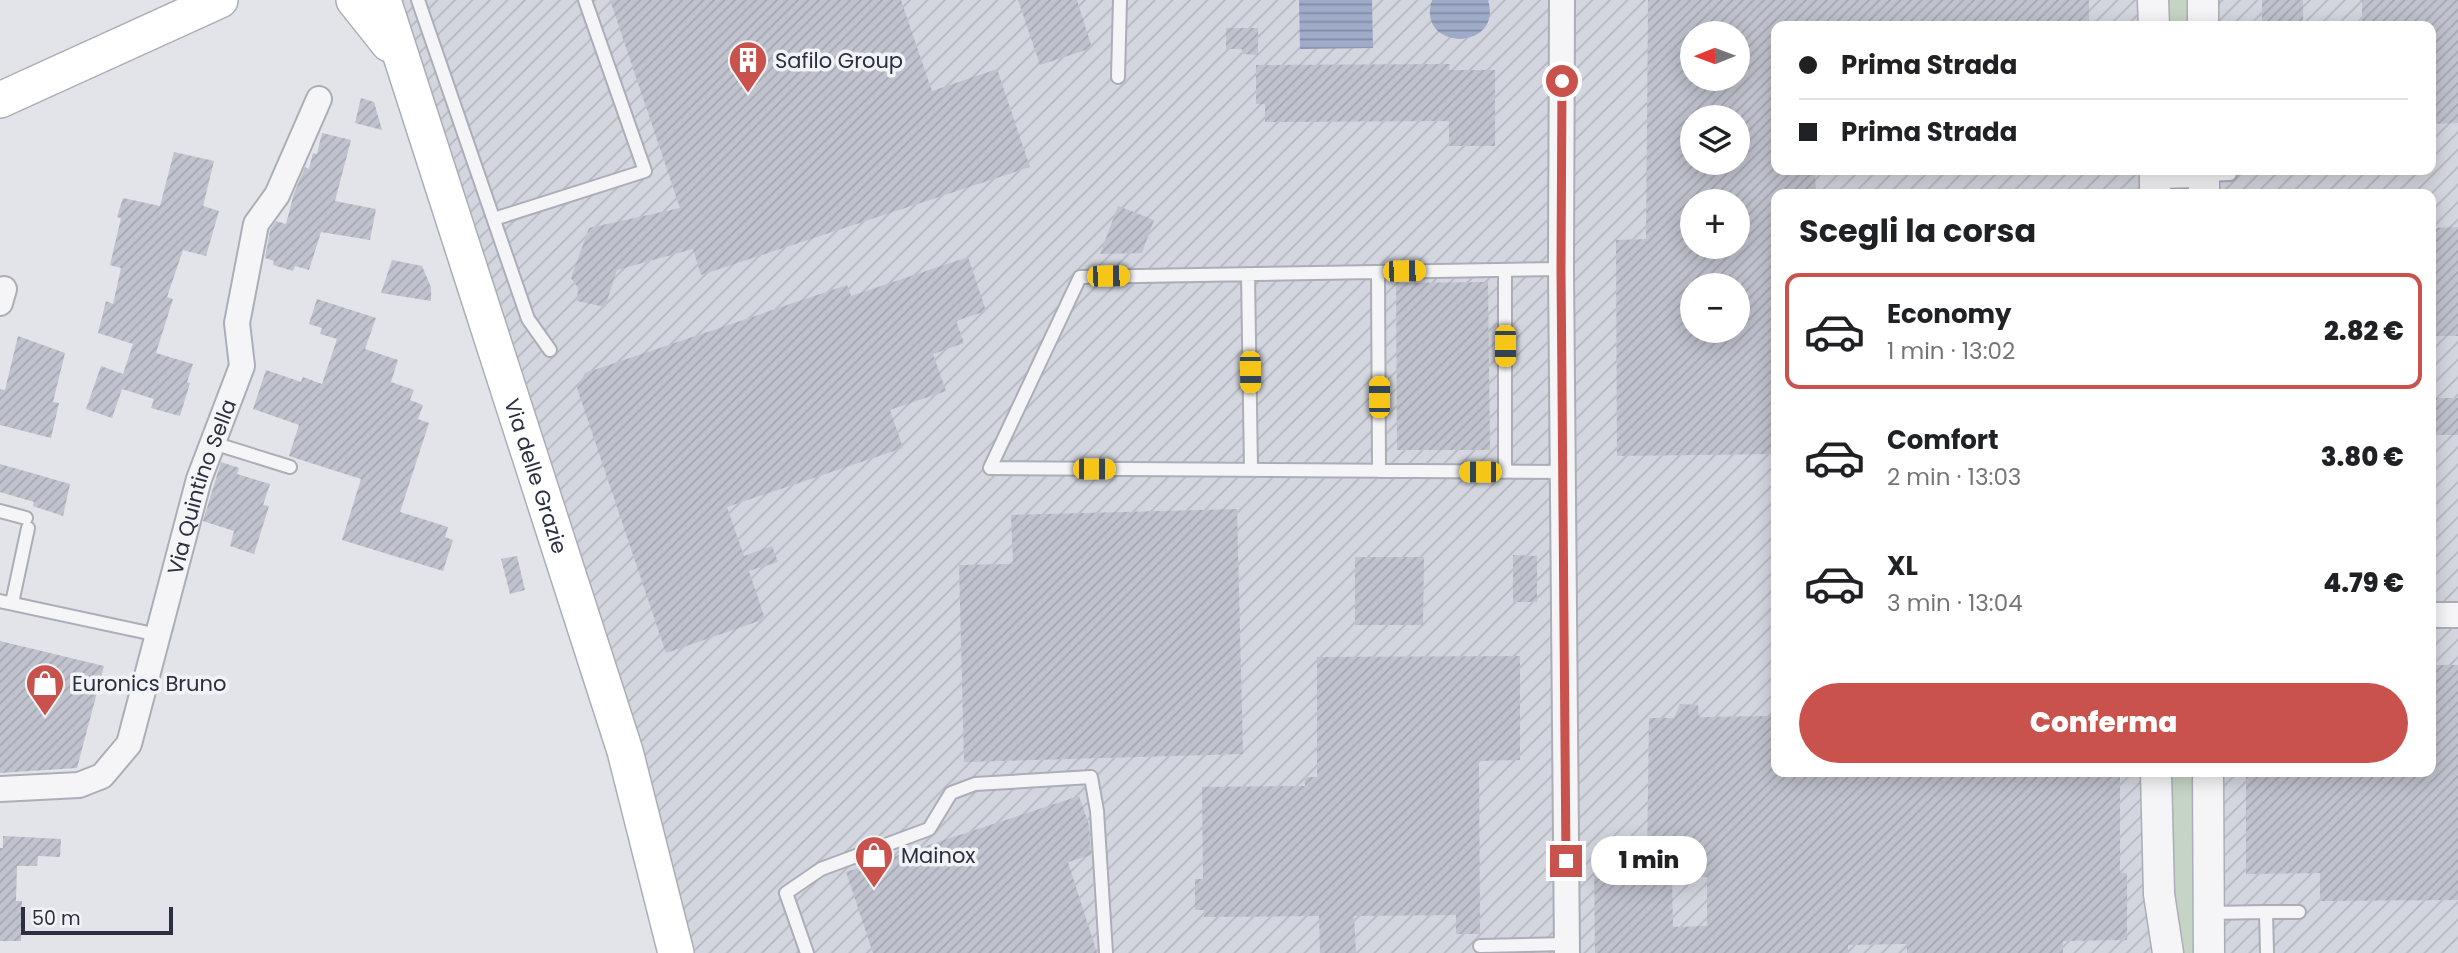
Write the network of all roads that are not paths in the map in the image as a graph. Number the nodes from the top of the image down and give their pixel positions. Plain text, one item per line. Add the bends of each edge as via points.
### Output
1 (220, 0) edge
2 (354, 0) edge
3 (383, 0) edge
4 (418, 0) edge
5 (585, 0) edge
6 (1120, 0) edge
7 (1562, 0) edge
8 (2153, 0) edge
9 (2203, 0) edge
10 (2154, 21) edge
11 (2203, 21) edge
12 (400, 57) junction
13 (1118, 77) dead end
14 (319, 99) dead end
15 (0, 100) edge
16 (2210, 178) edge
17 (2155, 180) edge
18 (494, 219) junction
19 (1561, 269) junction
20 (1506, 270) junction
21 (1378, 272) junction
22 (1248, 274) junction
23 (550, 350) dead end
24 (214, 443) junction
25 (290, 467) dead end
26 (1251, 470) junction
27 (1379, 471) junction
28 (1505, 472) junction
29 (1563, 472) junction
30 (0, 511) edge
31 (6, 602) edge
32 (2436, 615) edge
33 (2458, 615) edge
34 (158, 635) junction
35 (2155, 777) edge
36 (2208, 777) edge
37 (0, 789) edge
38 (650, 844) junction
39 (2266, 912) junction
40 (2299, 912) dead end
41 (2208, 913) junction
42 (1480, 946) dead end
43 (1567, 948) edge
44 (676, 953) edge
45 (687, 953) edge
46 (807, 953) edge
47 (1106, 953) edge
48 (2168, 953) edge
49 (2209, 953) edge
50 (2267, 953) edge

1 - 15 main road
2 - 12 main road
3 - 12 main road, Via delle Grazie
4 - 18 lane
5 - 18 lane via 645,171
6 - 13 lane
7 - 19 street
8 - 10 street
9 - 11 street
12 - 38 main road, Via delle Grazie via 625,751
14 - 24 street, Via Quintino Sella via 277,195 256,224 237,323 242,366
16 - 17 street
18 - 23 lane via 528,318
19 - 20 lane
19 - 29 street
20 - 21 lane
20 - 28 lane
21 - 22 lane
21 - 27 lane
22 - 26 lane
22 - 26 lane via 1080,277 990,468
24 - 25 lane
24 - 34 street, Via Quintino Sella via 199,480
26 - 27 lane
27 - 28 lane
28 - 29 lane
29 - 43 street
30 - 31 lane via 27,523
31 - 34 lane
32 - 33 street
34 - 37 street, Via Quintino Sella via 129,744 102,776 79,785
35 - 48 street via 2159,894
36 - 41 street
38 - 44 main road
38 - 45 street, Via delle Grazie
39 - 40 lane
39 - 41 lane
39 - 50 lane
41 - 49 street
42 - 43 lane
46 - 47 lane via 786,893 821,869 929,829 951,793 975,784 1091,777

